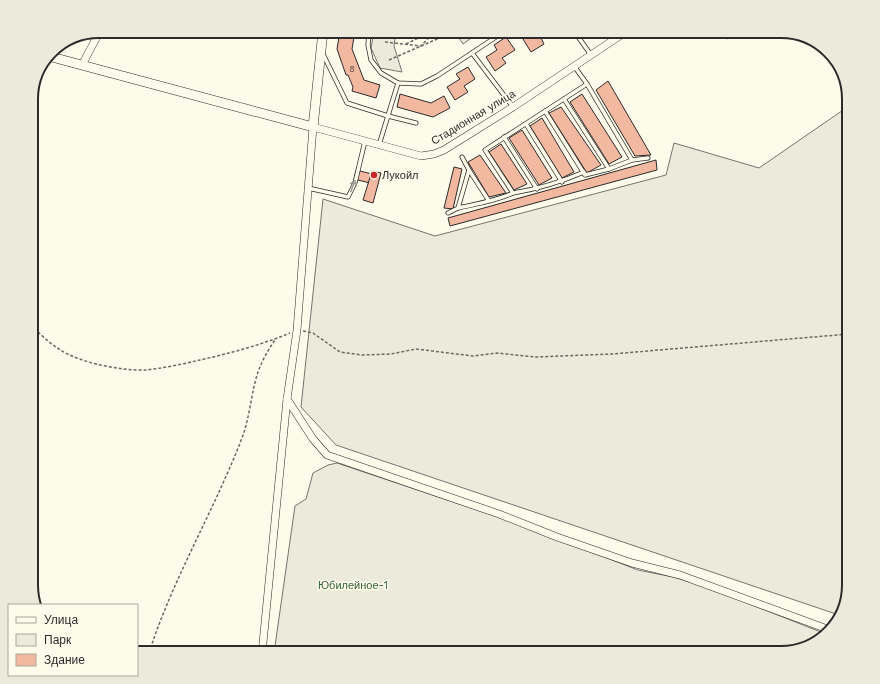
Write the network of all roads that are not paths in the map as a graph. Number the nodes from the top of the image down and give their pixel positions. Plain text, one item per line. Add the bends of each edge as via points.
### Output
1 (96, 38) edge
2 (322, 38) edge
3 (368, 38) edge
4 (494, 38) edge
5 (579, 38) edge
6 (616, 38) edge
7 (321, 50) junction
8 (472, 53) junction
9 (591, 55) junction
10 (55, 58) edge
11 (82, 65) junction
12 (574, 66) junction
13 (398, 83) junction
14 (587, 84) junction
15 (564, 99) junction
16 (513, 106) junction
17 (545, 111) junction
18 (388, 116) junction
19 (416, 123) dead end
20 (526, 124) junction
21 (313, 127) junction
22 (504, 137) junction
23 (365, 141) junction
24 (379, 145) junction
25 (462, 156) dead end
26 (648, 158) dead end
27 (632, 160) junction
28 (609, 169) junction
29 (469, 170) junction
30 (584, 172) junction
31 (562, 182) junction
32 (308, 188) junction
33 (537, 189) junction
34 (513, 193) junction
35 (489, 200) junction
36 (458, 208) junction
37 (448, 213) dead end
38 (287, 398) junction
39 (824, 628) edge
40 (263, 646) edge

1 - 11 street
2 - 7 street
3 - 13 lane via 371,60 381,73
4 - 8 lane
5 - 9 lane
6 - 9 street, Стадионная улица
7 - 18 lane via 347,102
7 - 21 street
8 - 13 lane via 421,84
8 - 16 lane
9 - 12 street, Стадионная улица
10 - 11 street
11 - 21 street
12 - 14 lane
12 - 16 street, Стадионная улица
13 - 18 lane
14 - 15 lane
14 - 27 lane
15 - 17 lane
15 - 28 lane
16 - 24 street, Стадионная улица via 434,154 421,156
17 - 20 lane
17 - 30 lane
18 - 19 lane
18 - 24 lane
20 - 22 lane
20 - 31 lane
21 - 23 street, Стадионная улица
21 - 32 street
22 - 33 lane
22 - 34 lane via 485,150
23 - 24 street, Стадионная улица
32 -> 23 lane via 348,197 355,183
25 - 29 lane
26 - 27 lane
27 - 28 lane
28 - 30 lane via 585,175
29 - 35 lane
29 - 36 lane
30 - 31 lane
31 - 33 lane
32 - 38 street
33 - 34 lane
34 - 35 lane via 501,199
35 - 36 lane
36 - 37 lane
38 - 39 street via 313,440 327,455 632,563 680,575
38 - 40 street

